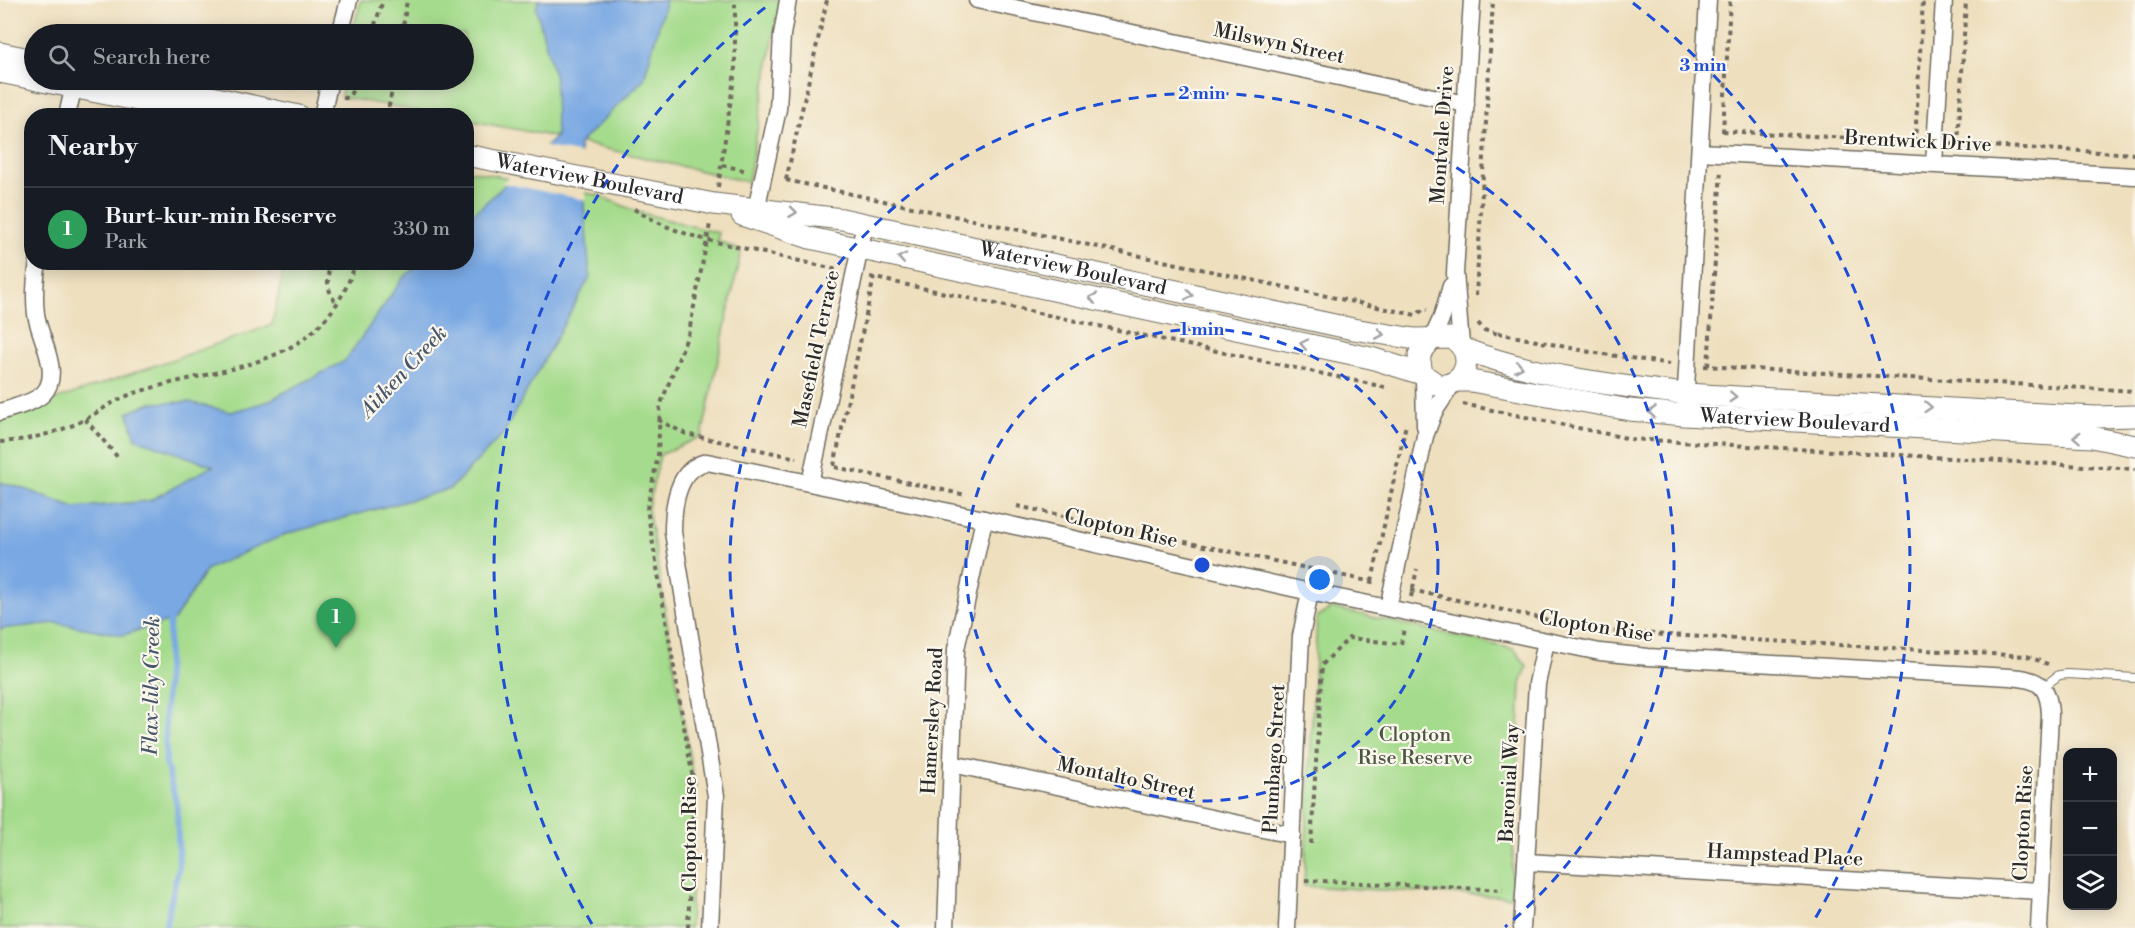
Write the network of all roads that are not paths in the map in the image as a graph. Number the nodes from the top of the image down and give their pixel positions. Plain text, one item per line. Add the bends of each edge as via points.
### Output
1 (349, 0) edge
2 (788, 0) edge
3 (977, 0) edge
4 (1472, 0) edge
5 (1708, 0) edge
6 (1944, 0) edge
7 (1036, 6) edge
8 (343, 24) edge
9 (0, 53) edge
10 (24, 58) edge
11 (0, 72) edge
12 (24, 77) edge
13 (73, 90) edge
14 (104, 90) edge
15 (180, 90) edge
16 (328, 90) edge
17 (1466, 104) junction
18 (69, 108) edge
19 (182, 108) edge
20 (262, 108) edge
21 (324, 108) edge
22 (1700, 152) junction
23 (474, 157) edge
24 (1934, 164) junction
25 (2135, 176) edge
26 (755, 214) junction
27 (865, 224) junction
28 (859, 249) junction
29 (37, 270) edge
30 (1135, 283) junction
31 (1130, 306) junction
32 (1458, 318) junction
33 (1432, 339) junction
34 (1462, 347) junction
35 (1423, 376) junction
36 (1454, 382) junction
37 (1685, 405) junction
38 (0, 412) edge
39 (2135, 416) edge
40 (1953, 419) junction
41 (1425, 436) junction
42 (2135, 446) edge
43 (810, 483) junction
44 (984, 519) junction
45 (1310, 592) junction
46 (1388, 608) junction
47 (1546, 641) junction
48 (2135, 678) edge
49 (2043, 687) junction
50 (952, 764) junction
51 (1292, 835) junction
52 (1526, 862) junction
53 (2041, 891) junction
54 (710, 928) edge
55 (945, 928) edge
56 (1287, 928) edge
57 (1522, 928) edge
58 (2039, 928) edge

1 - 8 street
2 - 26 street via 778,109
3 - 7 street, Milswyn Street
4 - 17 street, Montvale Drive
5 - 22 street
6 - 24 street
7 - 17 street, Milswyn Street
9 - 10 street
11 - 12 street
13 - 18 street
14 - 19 street
15 - 20 street
16 - 21 street
17 - 32 street, Montvale Drive via 1455,273
22 - 24 street, Brentwick Drive
22 - 37 street
23 - 26 street, Waterview Boulevard
24 - 25 street, Brentwick Drive
26 -> 27 street, Waterview Boulevard via 793,211
26 - 28 street, Waterview Boulevard via 810,238
27 - 28 street, Masefield Terrace
27 - 30 street, Waterview Boulevard
31 -> 28 street, Waterview Boulevard
28 - 43 street, Masefield Terrace
29 - 38 street via 36,315 50,364 50,382 38,398
30 - 31 street
30 -> 33 street, Waterview Boulevard via 1353,329
35 -> 31 street, Waterview Boulevard via 1371,358
32 - 33 street, Montvale Drive
32 - 34 street, Montvale Drive
33 - 34 street via 1451,338
33 - 35 street via 1419,355
34 - 36 street via 1466,367
34 -> 37 street, Waterview Boulevard via 1528,368 1621,386
35 - 36 street via 1438,385
35 - 41 street
37 -> 36 street, Waterview Boulevard via 1630,410 1471,381
36 - 41 street via 1434,412
37 - 40 street, Waterview Boulevard
39 - 40 street, Waterview Boulevard
42 -> 40 street, Waterview Boulevard
41 - 46 street
43 - 44 street, Clopton Rise
43 - 54 street, Clopton Rise via 707,462 688,472 677,498 673,531 716,796
44 - 45 street, Clopton Rise
44 - 50 street, Hamersley Road via 956,649
45 - 46 street, Clopton Rise
45 - 51 street, Plumbago Street via 1301,636
46 - 47 street, Clopton Rise
47 - 49 street, Clopton Rise via 1648,657 2027,678
47 - 52 street, Baronial Way via 1536,684
48 - 49 lane via 2059,675
49 - 53 street, Clopton Rise via 2050,715
50 - 51 street, Montalto Street
50 - 55 street, Hamersley Road
51 - 56 street, Plumbago Street
52 - 53 street, Hampstead Place
52 - 57 street, Baronial Way
53 - 58 street, Clopton Rise

